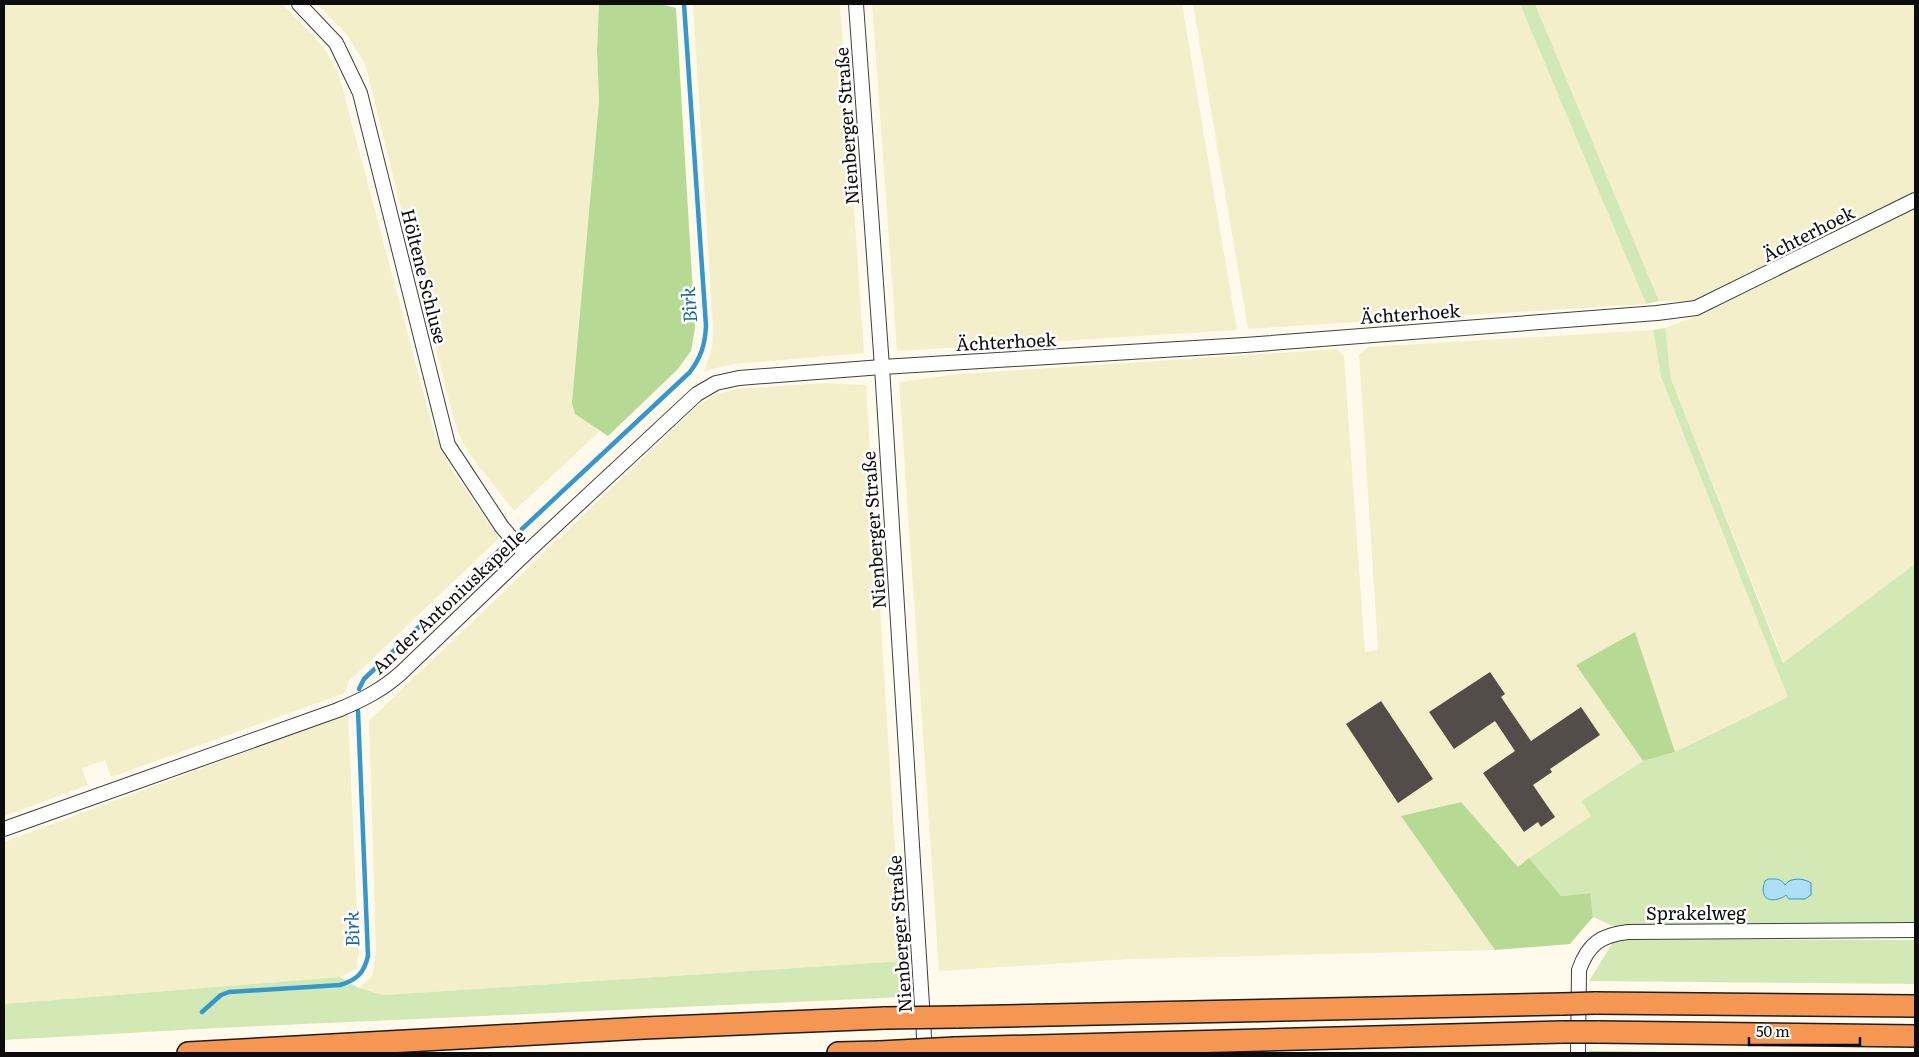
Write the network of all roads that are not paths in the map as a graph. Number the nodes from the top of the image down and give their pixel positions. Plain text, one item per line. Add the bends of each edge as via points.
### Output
1 (299, 4) edge
2 (856, 4) edge
3 (1915, 200) edge
4 (882, 367) junction
5 (522, 550) junction
6 (4, 829) edge
7 (1915, 930) edge
8 (1915, 1006) edge
9 (1915, 1036) edge
10 (188, 1053) edge
11 (838, 1053) edge
12 (925, 1053) edge
13 (1578, 1053) edge

1 - 5 street, Höltene Schluse via 336,43 360,93 448,445 502,527
2 - 4 street, Nienberger Straße
3 - 4 street, Ächterhoek via 1696,308 1245,345
4 - 5 street, An der Antoniuskapelle via 739,378 716,383 697,394
4 - 12 street, Nienberger Straße
5 - 6 street, An der Antoniuskapelle via 401,673 369,697
7 - 13 street, Sprakelweg via 1628,932 1601,938 1584,957 1580,970
8 - 10 highway, bridge via 1595,1002 885,1018
9 - 11 highway, bridge via 1563,1032

